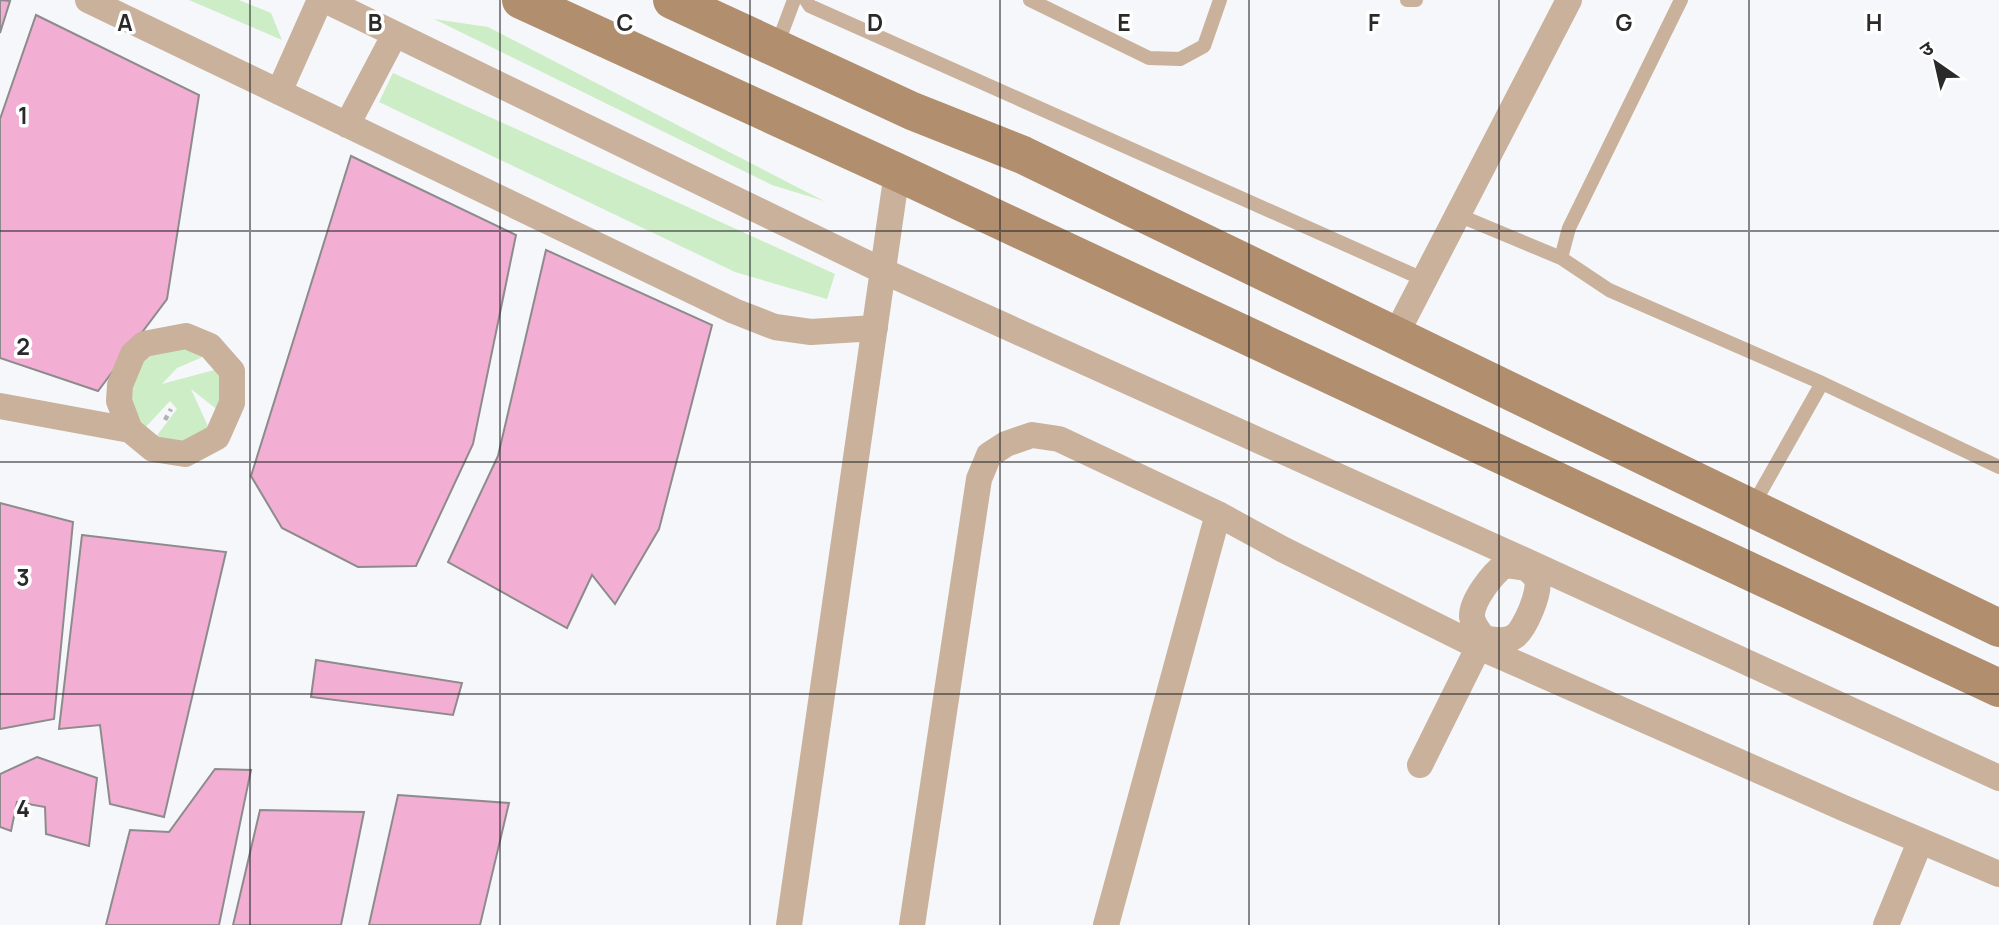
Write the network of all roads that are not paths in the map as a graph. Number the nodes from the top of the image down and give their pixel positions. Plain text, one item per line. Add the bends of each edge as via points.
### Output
1 (88, 0) edge
2 (322, 0) edge
3 (521, 0) edge
4 (672, 0) edge
5 (794, 0) edge
6 (806, 0) edge
7 (1030, 0) edge
8 (1220, 0) edge
9 (1407, 0) edge
10 (1416, 0) edge
11 (1569, 0) edge
12 (1681, 0) edge
13 (358, 8) edge
14 (395, 34) junction
15 (776, 48) junction
16 (279, 92) junction
17 (347, 125) junction
18 (897, 173) junction
19 (1458, 215) junction
20 (1561, 258) junction
21 (883, 271) junction
22 (1425, 280) junction
23 (875, 328) junction
24 (1395, 336) junction
25 (1822, 383) junction
26 (0, 406) edge
27 (130, 430) junction
28 (1999, 467) edge
29 (1701, 484) junction
30 (1751, 508) junction
31 (1218, 514) junction
32 (1669, 534) junction
33 (1527, 565) junction
34 (1999, 628) edge
35 (1480, 642) junction
36 (1999, 688) edge
37 (1420, 765) dead end
38 (1999, 778) edge
39 (1920, 842) junction
40 (1999, 874) edge
41 (789, 925) edge
42 (912, 925) edge
43 (1106, 925) edge
44 (1886, 925) edge

1 - 16 street
2 - 13 street
2 - 16 street
3 - 18 street
4 - 15 street
5 - 15 lane
6 - 22 lane via 810,6
7 - 8 lane via 1149,58 1180,59 1204,46
9 - 10 lane
11 - 19 street
12 - 20 lane via 1569,228
13 - 14 street
14 - 17 street
14 - 21 street
15 - 24 street via 912,111 1023,155
16 - 17 street
17 - 23 street via 734,312 775,327 811,331
18 - 21 street
18 - 32 street
19 - 20 lane
19 - 22 street
20 - 25 lane via 1609,290
21 - 23 street
21 - 33 street
22 - 24 street
23 - 41 street
24 - 29 street
25 - 28 lane
25 - 30 lane
26 - 27 street
27 - 27 street via 153,449 185,454 216,437 232,403 232,371 209,346 186,336 144,344 133,354 120,384 120,401
29 - 30 street
29 - 32 street
30 - 34 street
31 - 35 street
31 - 42 street via 1059,439 1032,435 989,456 979,479
31 - 43 street
32 - 36 street
33 - 35 street via 1505,565 1492,573 1472,613
33 - 35 street via 1538,591 1521,630 1515,637
33 - 38 street
35 - 37 street
35 - 39 street
39 - 40 street
39 - 44 street

